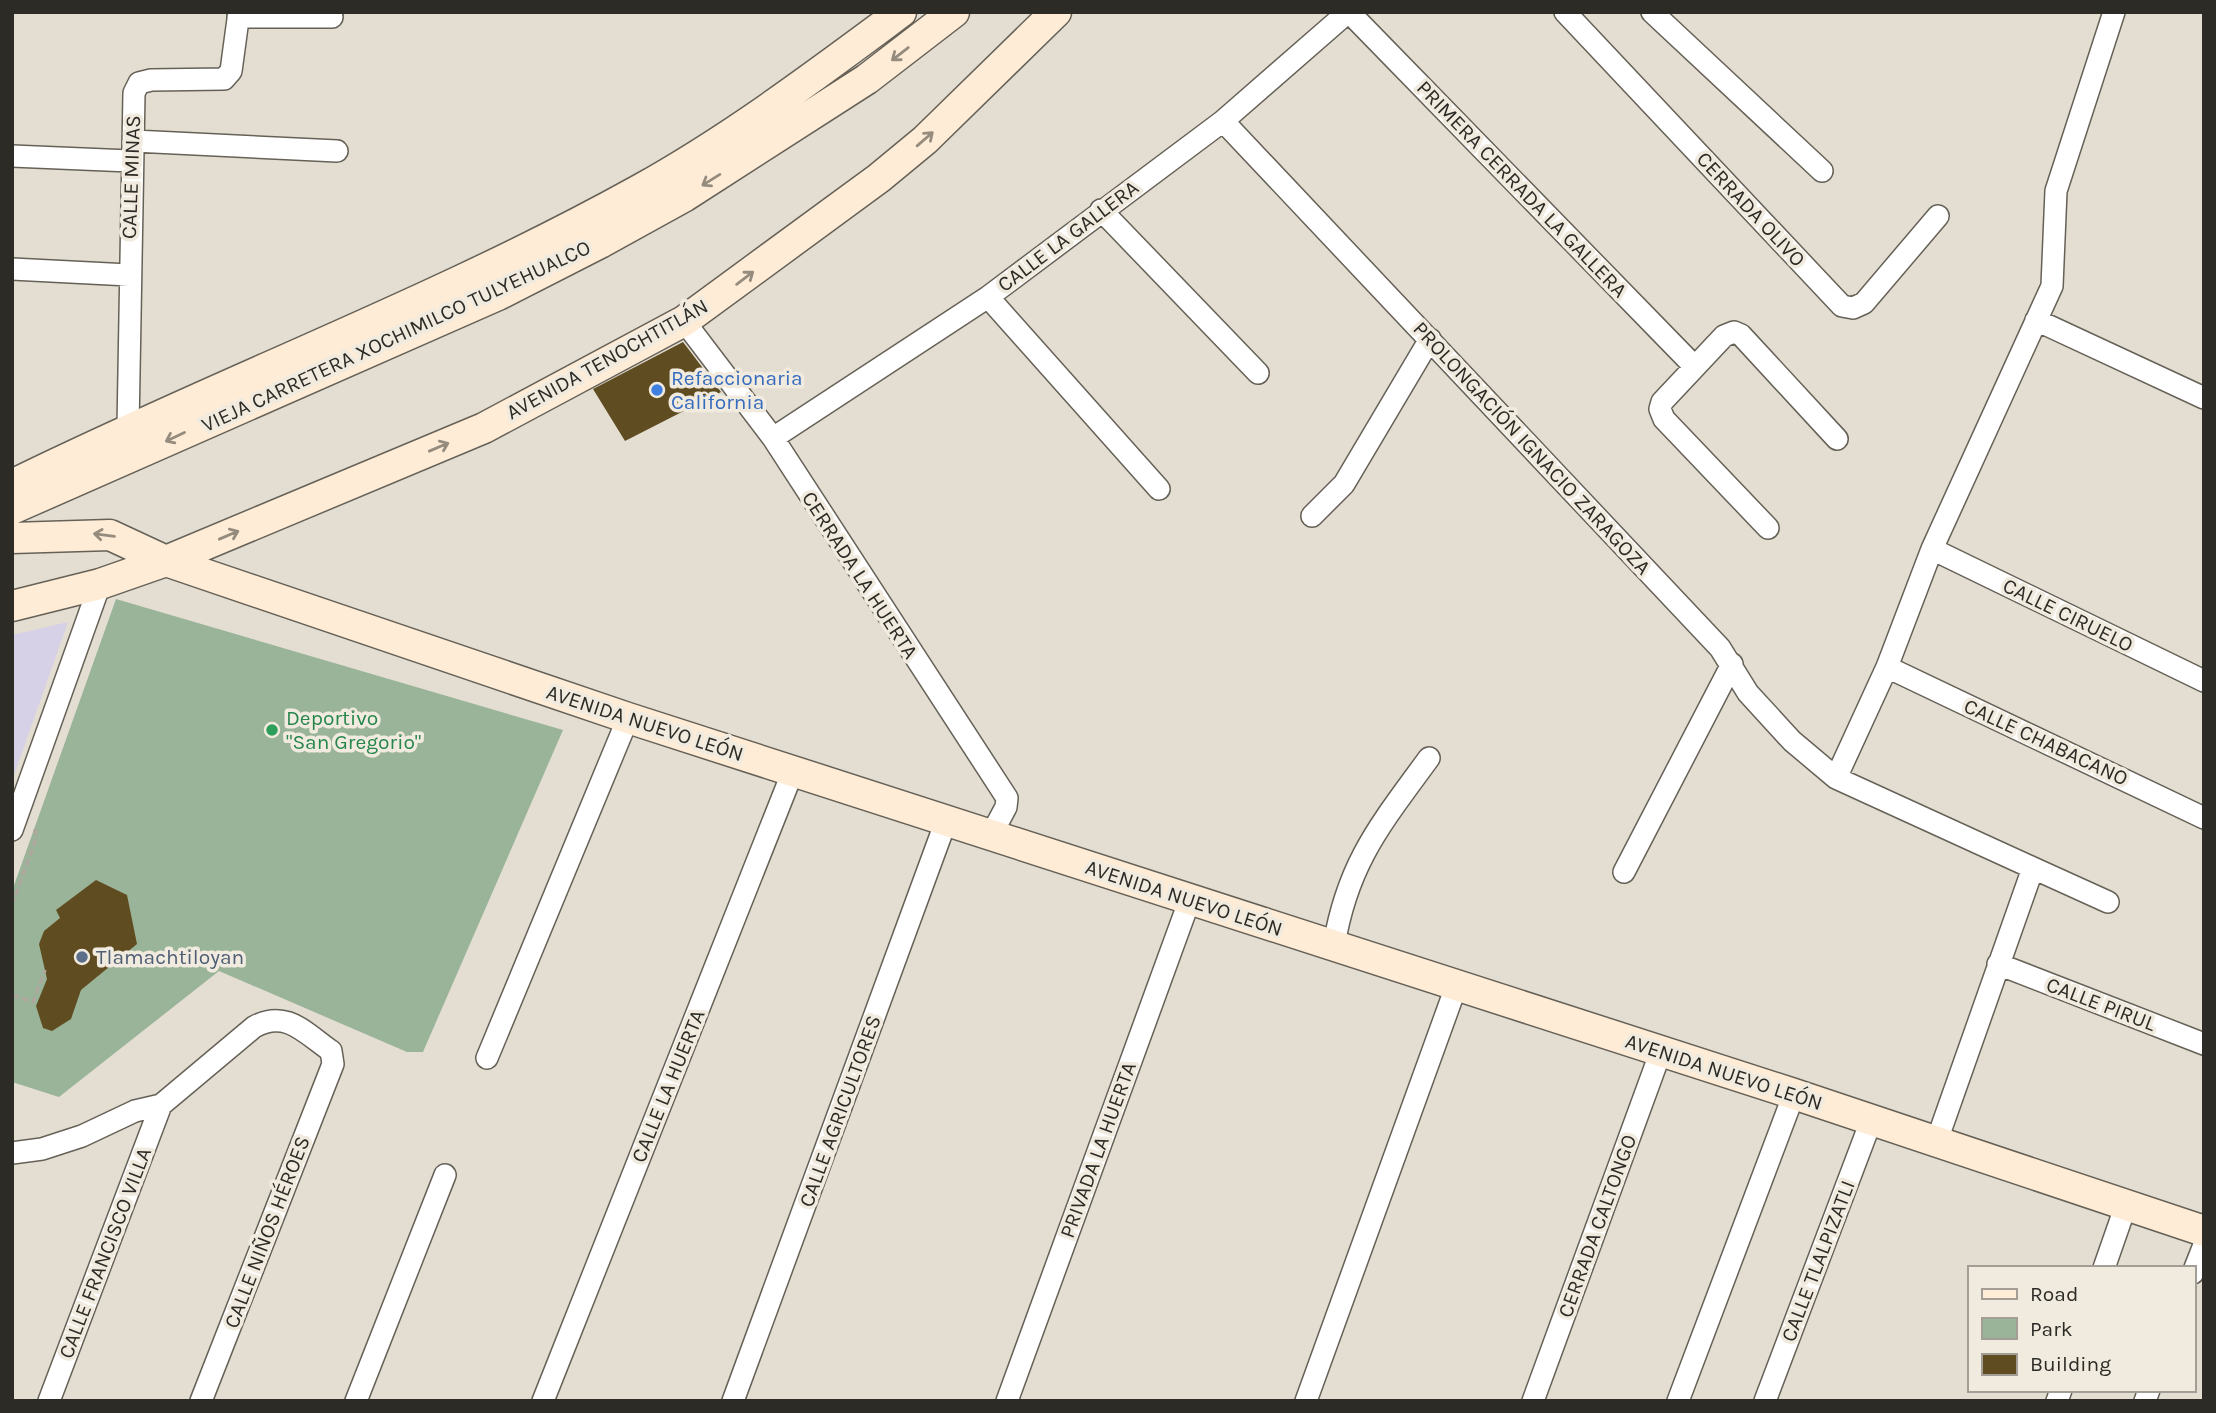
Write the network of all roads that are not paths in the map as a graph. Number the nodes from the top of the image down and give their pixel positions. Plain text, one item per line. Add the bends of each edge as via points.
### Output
1 (901, 12) edge
2 (954, 12) edge
3 (1056, 12) edge
4 (1349, 12) edge
5 (1565, 12) edge
6 (1652, 12) edge
7 (2114, 12) edge
8 (239, 15) edge
9 (332, 17) dead end
10 (1223, 121) junction
11 (132, 151) junction
12 (337, 151) dead end
13 (12, 156) edge
14 (1822, 171) dead end
15 (1101, 210) junction
16 (1938, 216) dead end
17 (12, 269) edge
18 (129, 275) junction
19 (988, 297) junction
20 (2036, 320) junction
21 (684, 321) junction
22 (1430, 339) junction
23 (1694, 366) junction
24 (1258, 373) dead end
25 (2204, 398) edge
26 (128, 428) junction
27 (773, 438) junction
28 (1837, 439) dead end
29 (1159, 489) dead end
30 (20, 497) edge
31 (1312, 516) dead end
32 (1768, 528) dead end
33 (12, 538) edge
34 (1932, 549) junction
35 (166, 561) junction
36 (100, 584) junction
37 (12, 606) edge
38 (1732, 664) junction
39 (1887, 667) junction
40 (2204, 681) edge
41 (628, 718) junction
42 (1429, 758) dead end
43 (793, 771) junction
44 (1836, 778) junction
45 (2204, 818) edge
46 (946, 821) junction
47 (12, 830) edge
48 (990, 837) junction
49 (2033, 868) junction
50 (1624, 872) dead end
51 (1190, 899) junction
52 (2108, 902) dead end
53 (1334, 945) junction
54 (1998, 964) junction
55 (1457, 985) junction
56 (2204, 1044) edge
57 (1661, 1051) junction
58 (487, 1058) dead end
59 (1794, 1094) junction
60 (161, 1105) junction
61 (1871, 1121) junction
62 (1936, 1143) junction
63 (12, 1153) edge
64 (445, 1175) dead end
65 (2126, 1205) junction
66 (2204, 1231) edge
67 (2204, 1245) edge
68 (2105, 1266) edge
69 (2195, 1268) edge
70 (49, 1401) edge
71 (201, 1401) edge
72 (356, 1401) edge
73 (544, 1401) edge
74 (733, 1401) edge
75 (1007, 1401) edge
76 (1306, 1401) edge
77 (1533, 1401) edge
78 (1678, 1401) edge
79 (1765, 1401) edge

1 - 26 street via 766,110 640,190 387,313
2 -> 30 street, VIEJA CARRETERA XOCHIMILCO TULYEHUALCO via 867,79 685,196 600,243 485,300
21 -> 3 street, AVENIDA TENOCHTITLÁN via 925,140
4 - 10 street, CALLE LA GALLERA
4 - 23 street, PRIMERA CERRADA LA GALLERA
5 - 16 street, CERRADA OLIVO via 1842,306 1864,303
6 - 14 street
7 - 20 street via 2056,191 2054,275
8 - 9 street
8 - 11 street, CALLE MINAS via 231,71 223,79 139,83 134,93
10 - 15 street, CALLE LA GALLERA
10 - 22 street, PROLONGACIÓN IGNACIO ZARAGOZA
11 - 12 street
11 - 13 street
11 - 18 street, CALLE MINAS
15 - 19 street, CALLE LA GALLERA
15 - 24 street
17 - 18 street
18 - 26 street, CALLE MINAS
19 - 27 street, CALLE LA GALLERA
19 - 29 street
20 - 25 street
20 - 34 street
21 - 27 street, CERRADA LA HUERTA
35 -> 21 street, AVENIDA TENOCHTITLÁN via 484,428
22 - 31 street via 1343,484
22 - 38 street, PROLONGACIÓN IGNACIO ZARAGOZA
23 - 28 street via 1724,336 1741,335
23 - 32 street via 1662,402 1664,419
26 - 30 street
27 - 48 street, CERRADA LA HUERTA via 1007,798
35 -> 33 street, AVENIDA NUEVO LEÓN via 110,535
34 - 39 street
34 - 40 street, CALLE CIRUELO
35 - 36 street, AVENIDA TENOCHTITLÁN
35 - 41 street, AVENIDA NUEVO LEÓN
36 - 37 street, AVENIDA TENOCHTITLÁN
36 - 47 street
38 - 44 street, PROLONGACIÓN IGNACIO ZARAGOZA via 1748,693 1783,732
38 - 50 street
39 - 44 street
39 - 45 street, CALLE CHABACANO
41 - 43 street, AVENIDA NUEVO LEÓN
41 - 58 street
42 - 53 street via 1357,862
43 - 46 street, AVENIDA NUEVO LEÓN
43 - 73 street, CALLE LA HUERTA
44 - 49 street, PROLONGACIÓN IGNACIO ZARAGOZA
46 - 48 street, AVENIDA NUEVO LEÓN
46 - 74 street, CALLE AGRICULTORES
48 - 51 street, AVENIDA NUEVO LEÓN
49 - 52 street, PROLONGACIÓN IGNACIO ZARAGOZA
49 - 54 street
51 - 53 street, AVENIDA NUEVO LEÓN
51 - 75 street, PRIVADA LA HUERTA
53 - 55 street, AVENIDA NUEVO LEÓN
54 - 56 street, CALLE PIRUL
54 - 62 street
55 - 57 street, AVENIDA NUEVO LEÓN
55 - 76 street
57 - 59 street, AVENIDA NUEVO LEÓN
57 - 77 street, CERRADA CALTONGO
59 - 61 street, AVENIDA NUEVO LEÓN
59 - 78 street
60 - 63 street via 42,1149
60 - 70 street, CALLE FRANCISCO VILLA
60 - 71 street, CALLE NIÑOS HÉROES via 269,1019 287,1020 331,1051 333,1064
61 - 62 street, AVENIDA NUEVO LEÓN
61 - 79 street, CALLE TLALPIZATLI
62 - 65 street, AVENIDA NUEVO LEÓN
64 - 72 street
65 - 66 street, AVENIDA NUEVO LEÓN
65 - 68 street
67 - 69 street

